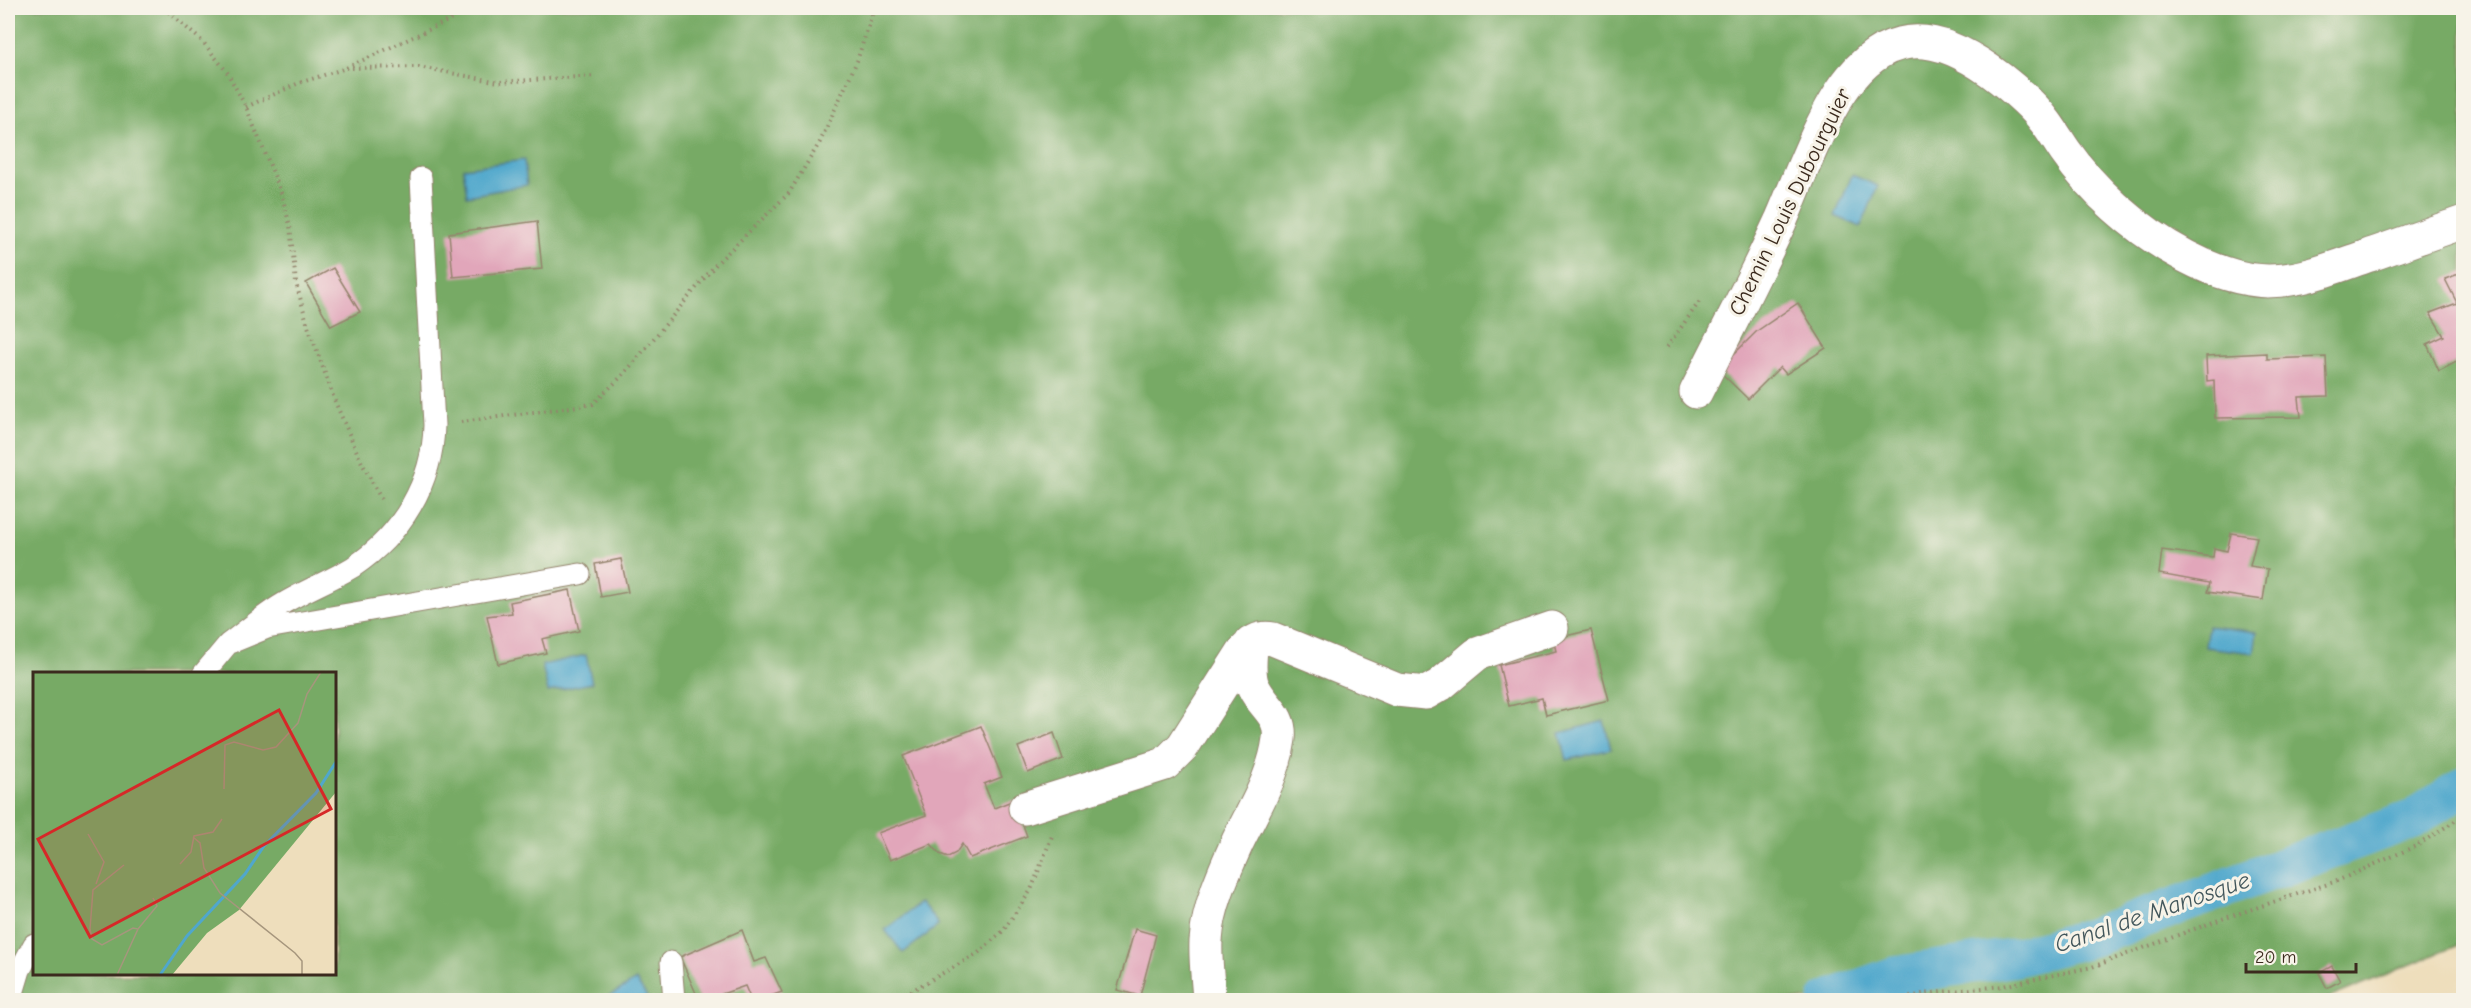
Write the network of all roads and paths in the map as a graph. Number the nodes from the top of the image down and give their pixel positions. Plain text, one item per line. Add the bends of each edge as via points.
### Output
1 (164, 8) edge
2 (464, 8) edge
3 (874, 8) edge
4 (346, 68) junction
5 (594, 76) dead end
6 (246, 108) junction
7 (421, 178) dead end
8 (2463, 222) edge
9 (1696, 392) dead end
10 (434, 426) junction
11 (397, 525) junction
12 (580, 574) dead end
13 (1552, 628) dead end
14 (1251, 643) junction
15 (228, 644) junction
16 (204, 672) edge
17 (1024, 808) dead end
18 (2463, 815) edge
19 (1055, 828) dead end
20 (33, 946) edge
21 (672, 962) dead end
22 (11, 1000) edge
23 (674, 1000) edge
24 (895, 1000) edge
25 (1209, 1000) edge
26 (1898, 1000) edge

1 - 6 path via 203,42 227,72
2 - 4 path via 452,19
3 - 10 path via 857,61 824,132 789,193 717,263 624,374 593,404
4 - 5 path via 419,67 499,82
4 - 6 path via 299,83
6 - 11 path via 281,192 290,226 296,283 336,404 360,459
7 - 10 lane
8 - 9 street, Chemin Louis Dubourguier via 2319,273 2294,278 2268,281 2211,269 2177,251 2116,207 2066,153 2033,108 1980,63 1944,45 1904,42 1866,62 1837,98
10 - 11 lane via 430,467
11 - 15 lane via 362,560 276,608
12 - 15 lane via 267,628
13 - 14 street via 1477,654 1426,693 1397,690 1273,639
14 - 17 street via 1171,760
14 - 25 street via 1254,689 1280,729 1265,789 1238,841 1210,916 1206,941
15 - 16 lane
18 - 26 path via 2418,845 2337,881 2092,967 2003,986
19 - 24 path via 1031,890 1003,931 977,954
20 - 22 lane
21 - 23 lane

